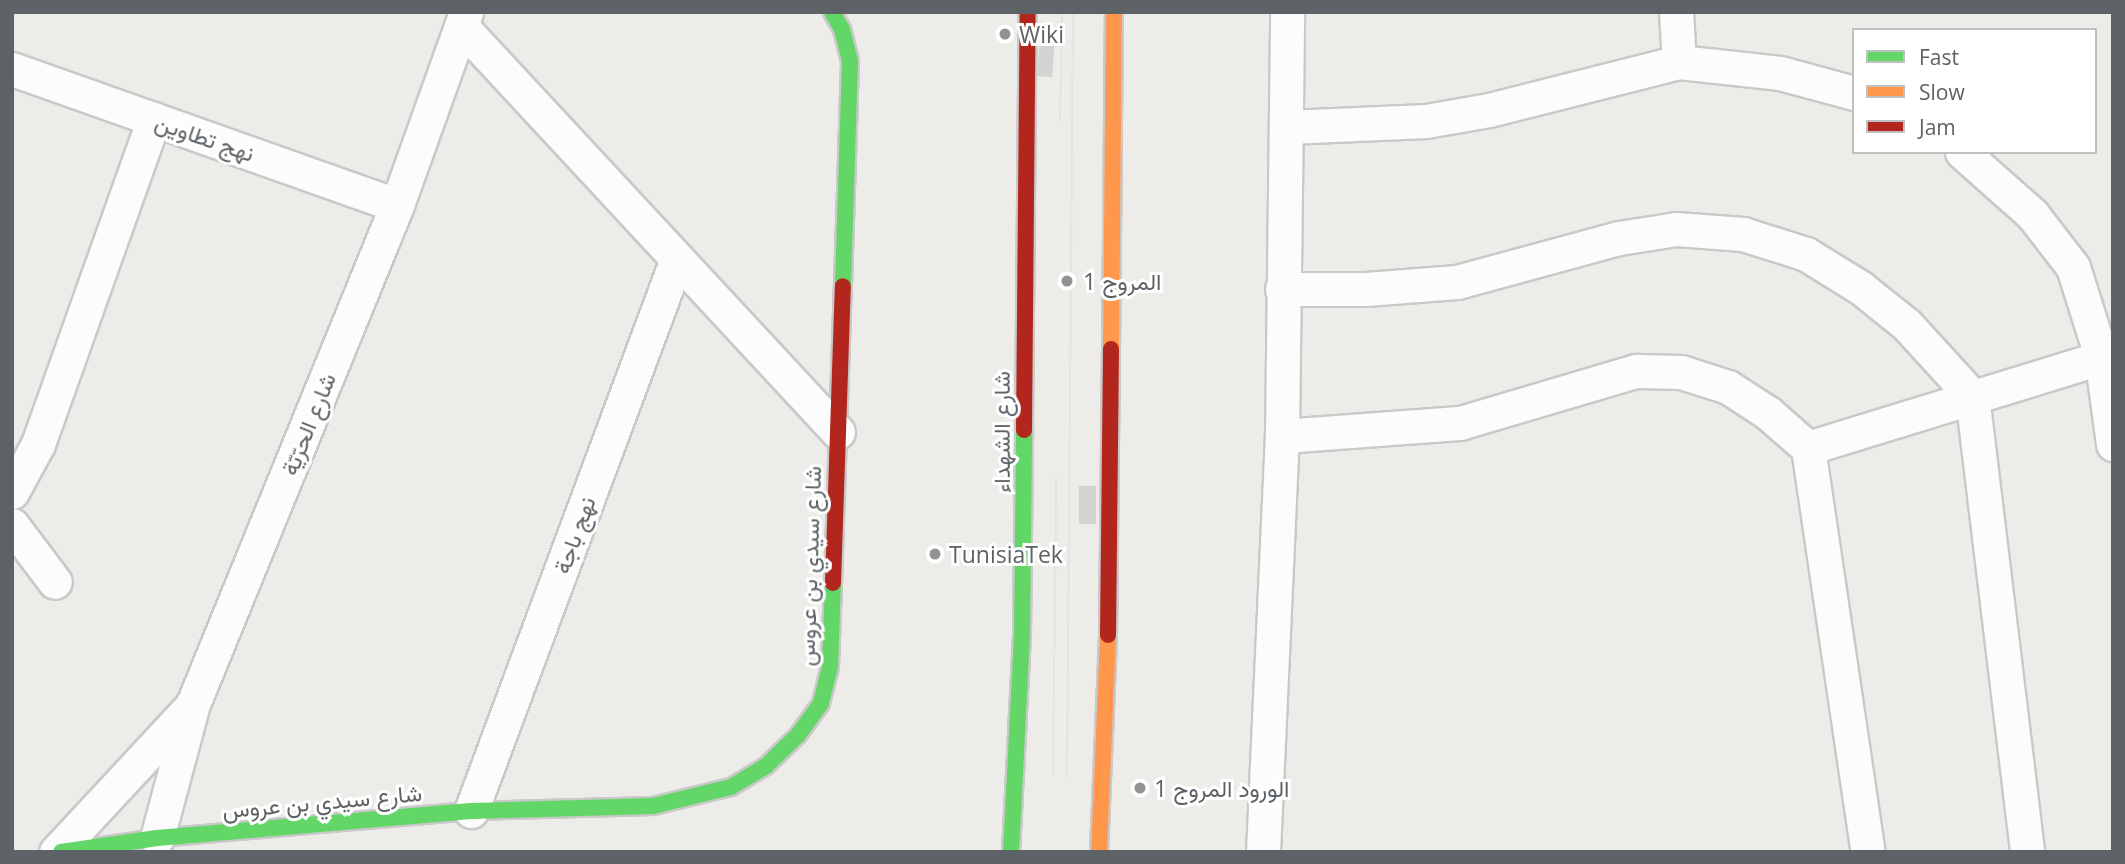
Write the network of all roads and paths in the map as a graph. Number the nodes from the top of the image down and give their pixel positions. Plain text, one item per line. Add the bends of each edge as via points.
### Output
1 (832, 12) edge
2 (1028, 12) edge
3 (1114, 12) edge
4 (1287, 12) edge
5 (1676, 12) edge
6 (463, 19) edge
7 (1679, 62) junction
8 (12, 69) edge
9 (1852, 92) edge
10 (153, 119) junction
11 (1288, 127) junction
12 (1964, 154) edge
13 (397, 205) junction
14 (677, 259) junction
15 (1282, 289) junction
16 (2107, 355) edge
17 (1972, 396) junction
18 (838, 432) junction
19 (1282, 436) junction
20 (2113, 444) edge
21 (1808, 448) junction
22 (12, 492) edge
23 (12, 524) edge
24 (55, 582) dead end
25 (193, 704) junction
26 (471, 811) junction
27 (157, 838) junction
28 (58, 852) edge
29 (1011, 852) edge
30 (1099, 852) edge
31 (1263, 852) edge
32 (1868, 852) edge
33 (2027, 852) edge

1 - 18 main road, شارع سيدي بن عروس via 842,29 850,62
2 - 29 main road, شارع الشهداء via 1022,632
3 - 30 main road via 1108,629
4 - 11 street
5 - 7 street
6 - 13 street, شارع الحرّيّة
6 - 14 street
7 - 9 street via 1780,73
7 - 11 street via 1489,110 1426,121
8 - 10 street, نهج تطاوين
10 - 13 street, نهج تطاوين
10 - 22 street via 38,444
11 - 15 street
12 - 16 street via 2032,214 2073,267
13 - 25 street, شارع الحرّيّة
14 - 18 street
14 - 26 street, نهج باجة
15 - 17 street via 1457,282 1619,238 1676,229 1742,234 1806,254 1861,288 1907,325
15 - 19 street
16 - 17 street
16 - 20 street
17 - 21 street
17 - 33 street
18 - 26 main road, شارع سيدي بن عروس via 830,666 821,703 798,735 766,766 731,787 693,798 653,806
19 - 21 street via 1460,423 1636,371 1681,372 1728,387
19 - 31 street
21 - 32 street
23 - 24 street
25 - 27 street, شارع الحرّيّة
25 - 28 street
26 - 27 main road, شارع سيدي بن عروس
27 - 28 main road, شارع سيدي بن عروس

